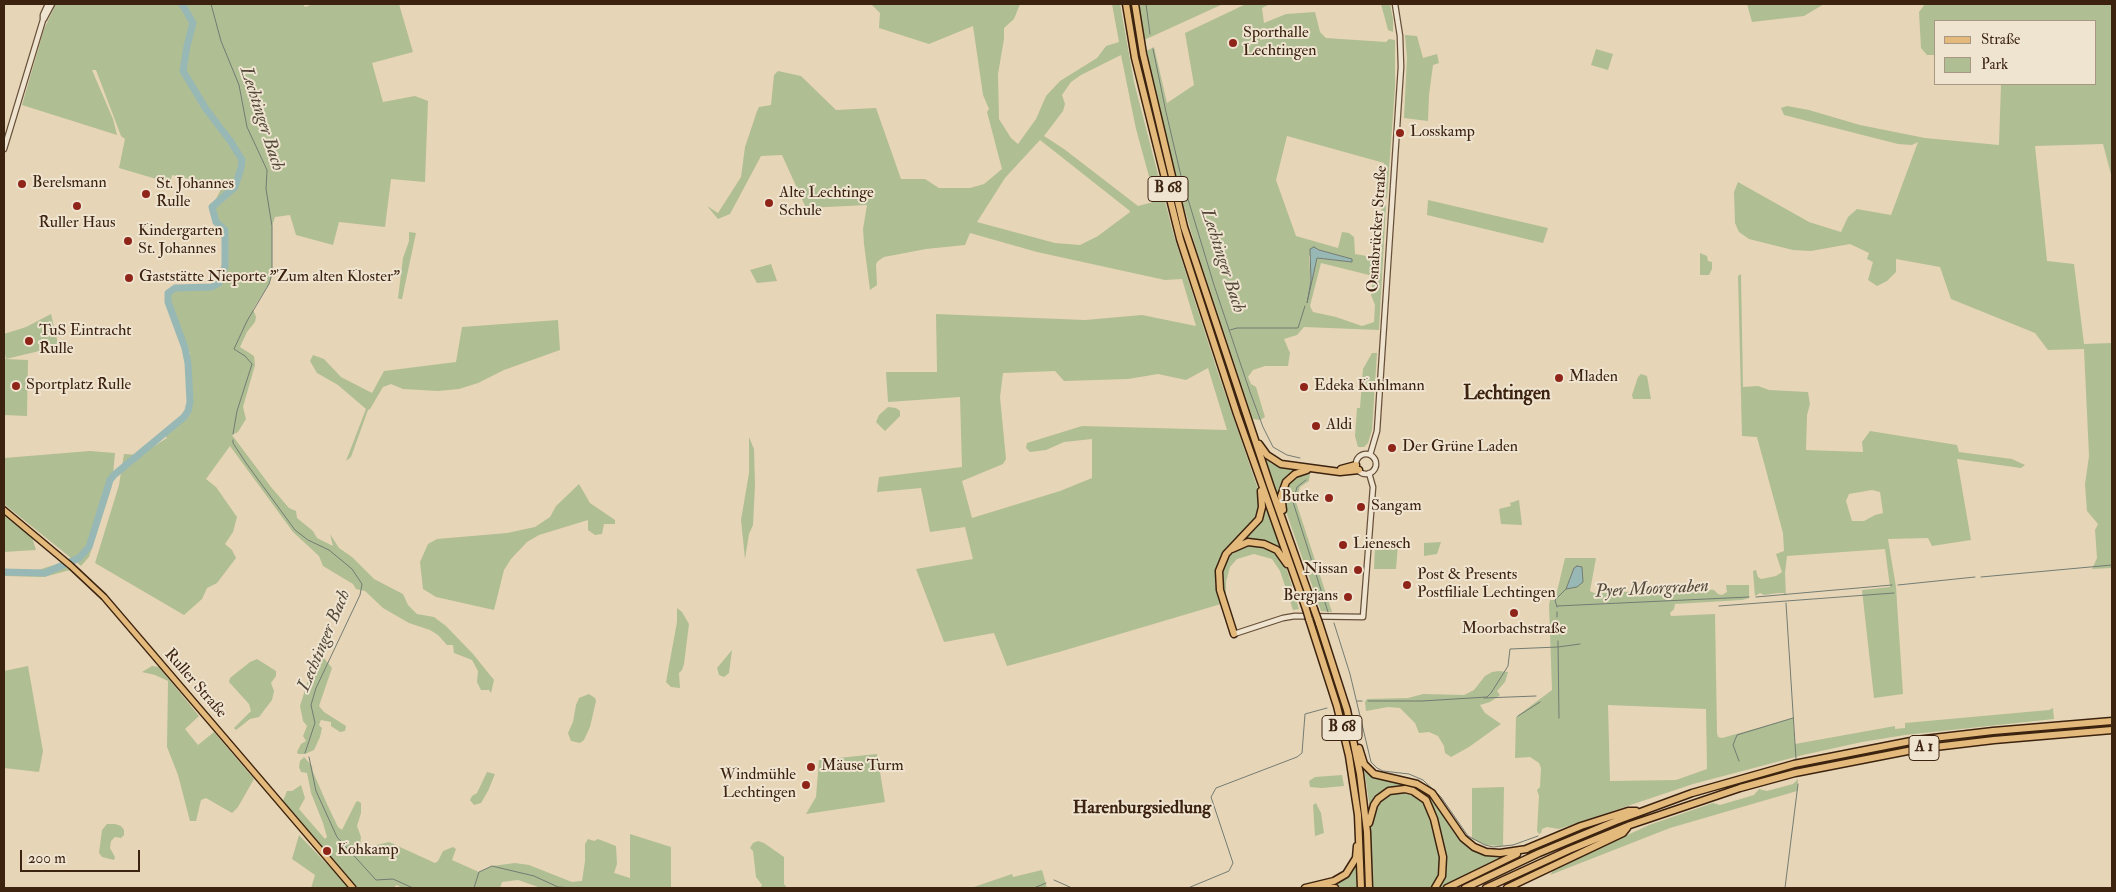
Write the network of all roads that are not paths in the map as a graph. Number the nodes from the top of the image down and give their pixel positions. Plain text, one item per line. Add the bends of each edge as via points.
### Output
1 (48, 4) edge
2 (52, 4) edge
3 (1126, 4) edge
4 (1135, 4) edge
5 (1396, 4) edge
6 (43, 20) junction
7 (4, 149) edge
8 (1246, 416) junction
9 (1370, 455) junction
10 (1357, 468) junction
11 (1310, 469) junction
12 (1258, 473) junction
13 (1369, 473) junction
14 (4, 510) edge
15 (1283, 521) junction
16 (1229, 551) junction
17 (1305, 609) junction
18 (1234, 634) joint
19 (1347, 710) junction
20 (2112, 721) edge
21 (2112, 730) edge
22 (1640, 812) junction
23 (1630, 825) junction
24 (1367, 832) junction
25 (1360, 835) junction
26 (1527, 848) junction
27 (353, 888) edge
28 (1305, 888) edge
29 (1324, 888) edge
30 (1335, 888) edge
31 (1361, 888) edge
32 (1369, 888) edge
33 (1435, 888) edge
34 (1447, 888) edge
35 (1465, 888) edge
36 (1486, 888) edge
37 (1507, 888) edge

1 - 6 street
2 - 6 street
3 - 12 highway, B 68 via 1135,58 1180,240
4 - 8 highway, B 68 via 1143,54 1184,227
5 - 9 street, Osnabrücker Straße via 1401,67 1377,431
6 - 7 street
8 - 11 highway via 1267,455 1281,464
8 - 15 highway, B 68
9 - 10 street via 1359,456
9 - 13 street via 1376,464
10 - 11 highway
10 - 13 street
11 - 15 highway via 1295,474 1284,486 1280,496
12 - 16 highway via 1262,514
12 - 17 highway, B 68
13 - 18 street via 1373,487 1364,617 1295,616
14 - 27 main road, Ruller Straße via 72,566 104,598
15 - 19 highway, B 68, bridge
16 - 17 highway via 1256,542 1277,550
16 - 18 highway via 1220,564 1218,577
17 - 25 highway, B 68, bridge via 1337,706 1349,756
19 - 24 highway, B 68
19 - 26 highway via 1362,760 1369,770 1424,788 1437,800 1463,838 1480,850 1500,854
20 - 22 highway, A 1 via 1993,731 1871,748 1759,773
21 - 23 highway, A 1 via 1994,740 1872,757 1761,782
22 - 26 highway via 1617,814
22 - 35 highway, A 1 via 1566,841
23 - 36 highway, A 1
23 - 37 highway via 1623,833
24 - 32 highway, B 68
24 - 33 highway via 1374,805 1384,794 1405,789 1420,795 1432,814 1443,857 1442,876
25 - 28 highway via 1356,858 1346,874 1334,881
25 - 31 highway, B 68
26 - 34 highway
29 - 30 highway

